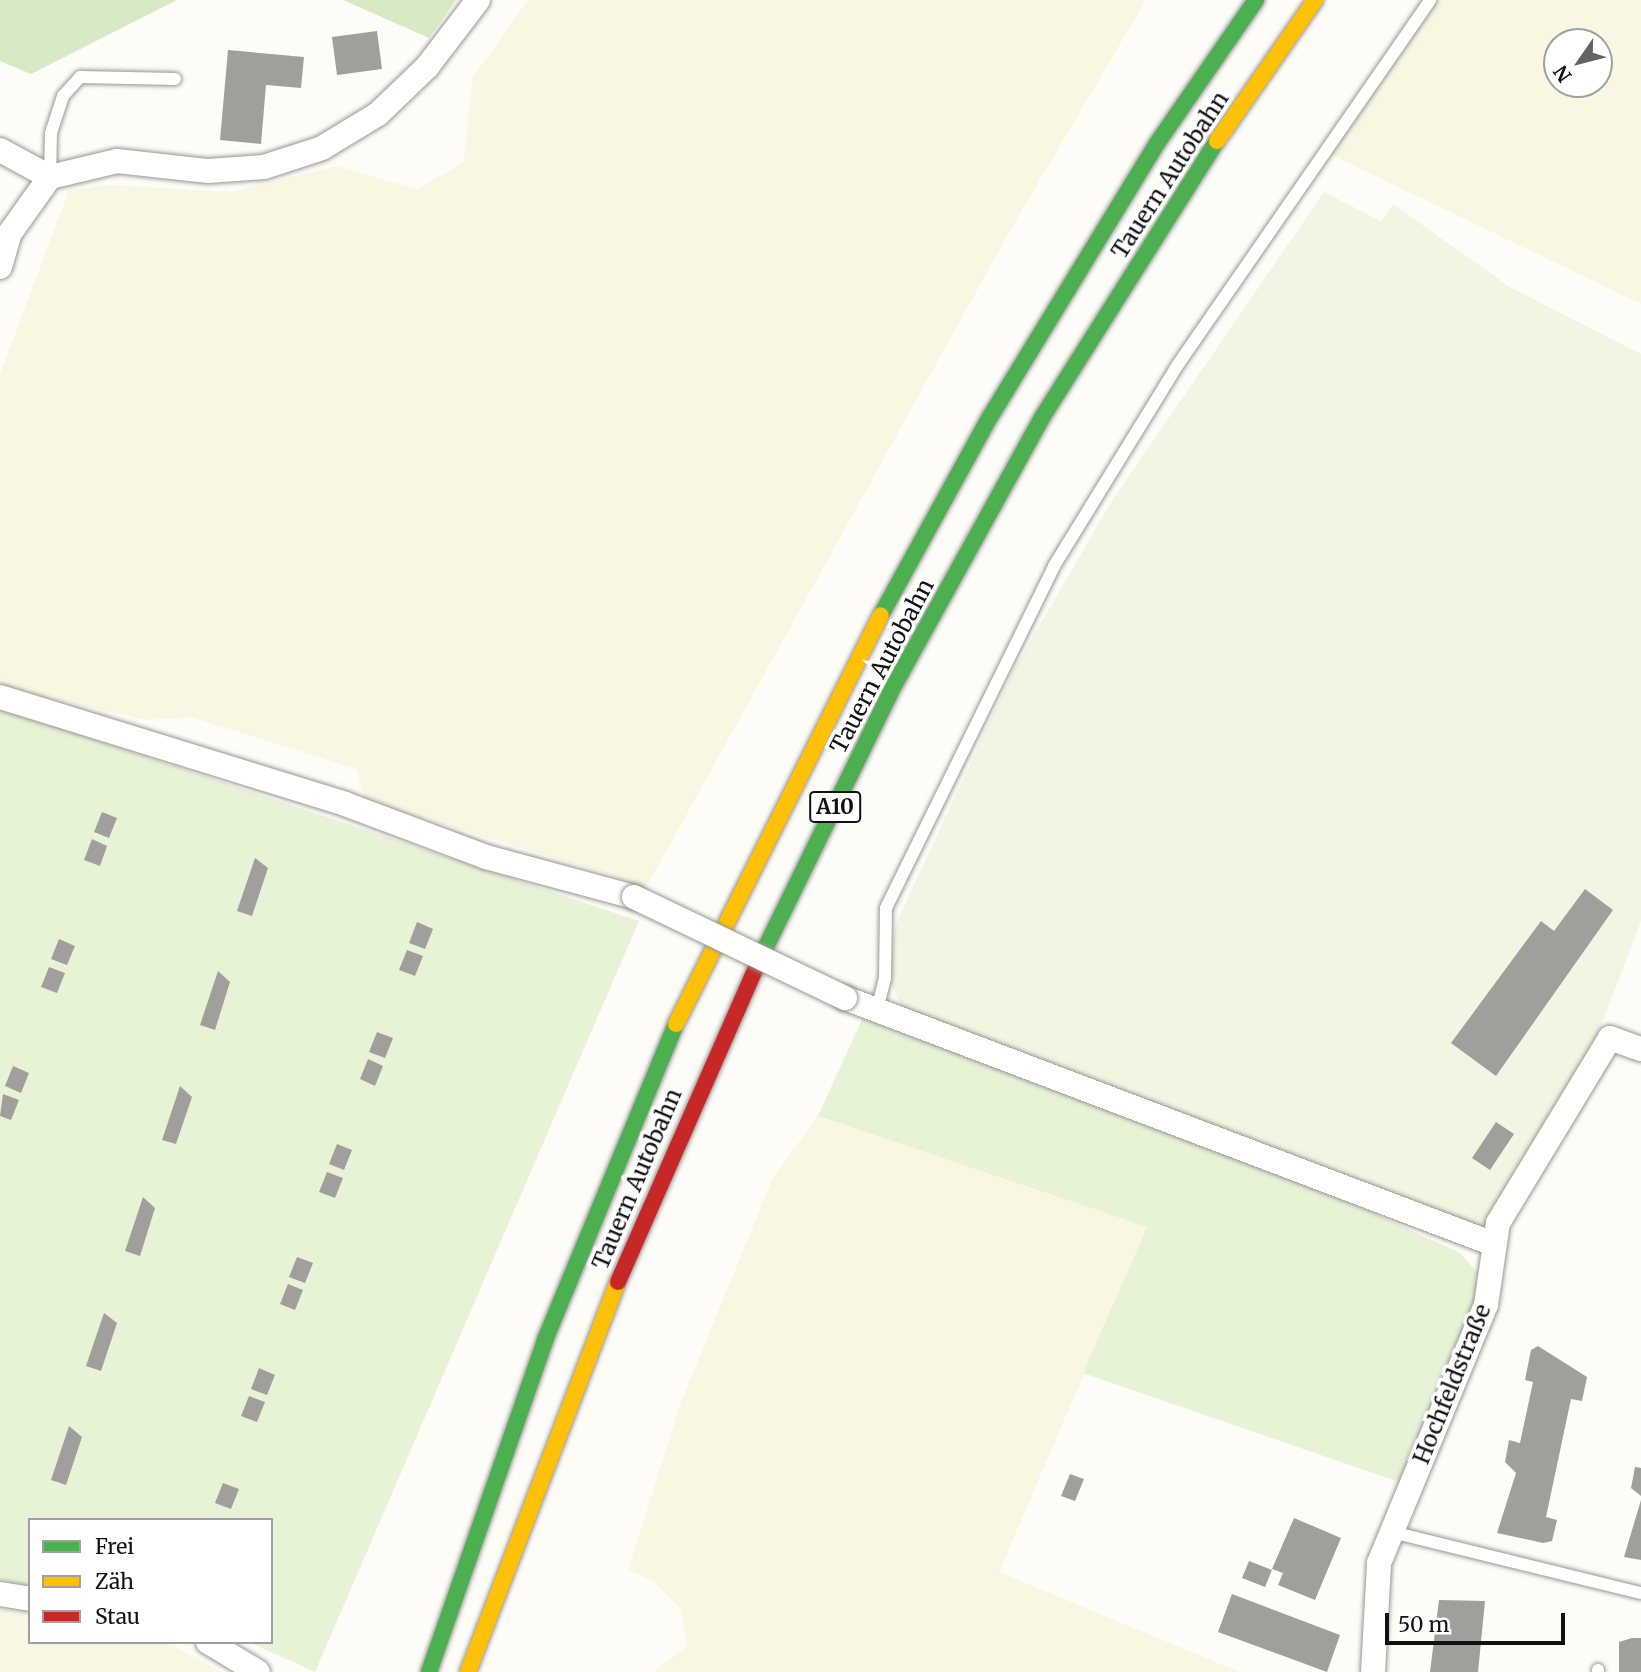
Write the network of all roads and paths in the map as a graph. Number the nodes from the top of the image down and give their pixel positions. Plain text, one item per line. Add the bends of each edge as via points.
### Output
1 (478, 0) edge
2 (1256, 0) edge
3 (1315, 0) edge
4 (1430, 0) edge
5 (175, 79) dead end
6 (0, 150) edge
7 (50, 177) junction
8 (0, 267) edge
9 (0, 698) edge
10 (877, 1010) junction
11 (1641, 1049) edge
12 (1491, 1242) junction
13 (1392, 1532) junction
14 (1641, 1593) edge
15 (0, 1594) edge
16 (28, 1599) edge
17 (211, 1644) edge
18 (258, 1672) edge
19 (429, 1672) edge
20 (468, 1672) edge
21 (1373, 1672) edge

1 - 7 street via 428,67 378,114 322,148 264,167 208,171 117,161
2 - 19 highway, Tauern Autobahn / A10 via 1158,142 990,417 832,703 681,1013 545,1340
3 - 20 highway, Tauern Autobahn / A10 via 1212,148 1043,416 890,693 718,1046 594,1337
4 - 10 lane via 1179,363 1054,566 886,908 885,979
5 - 7 lane via 80,77 62,96 51,133
6 - 7 street
7 - 8 street via 10,233
9 - 10 street, bridge via 345,804 486,857 634,897
10 - 12 street
11 - 12 street, Hochfeldstraße via 1610,1038 1557,1116
12 - 13 street, Hochfeldstraße via 1486,1305
13 - 14 lane
13 - 21 street, Hochfeldstraße via 1379,1563
15 - 16 street
17 - 18 street

